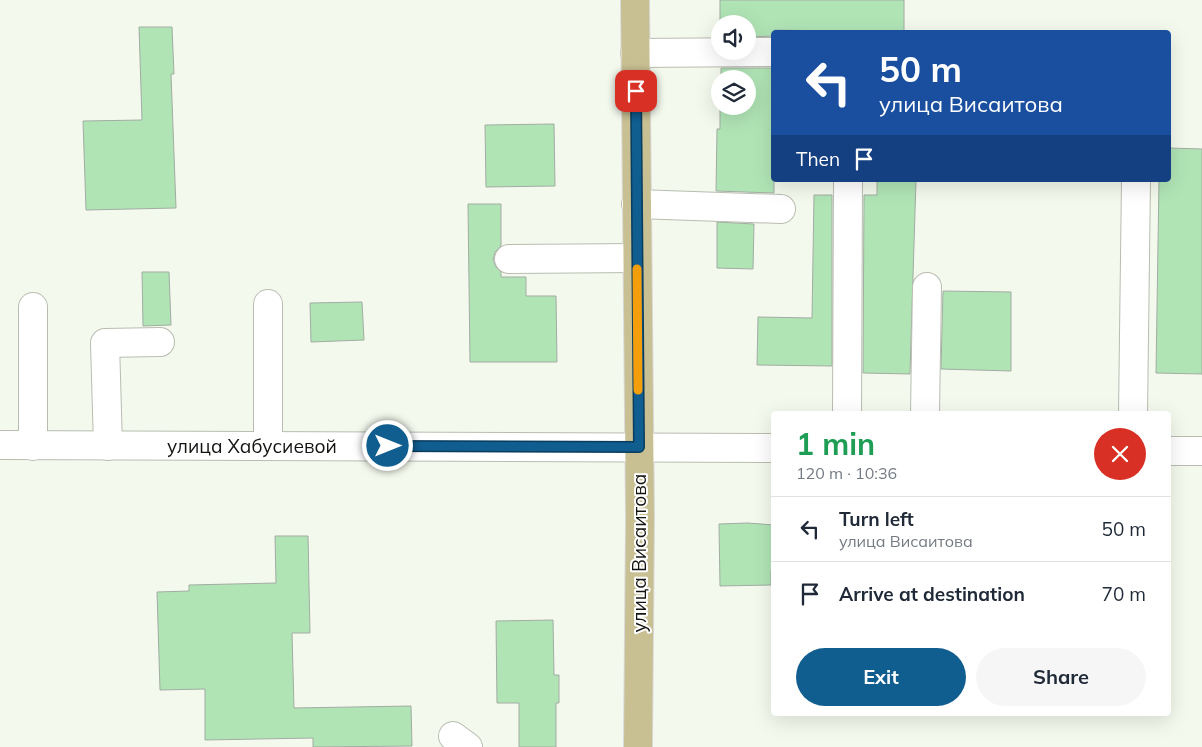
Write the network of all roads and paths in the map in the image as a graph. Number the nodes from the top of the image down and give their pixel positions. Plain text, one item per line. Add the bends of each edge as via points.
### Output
1 (635, 0) edge
2 (771, 52) edge
3 (635, 53) junction
4 (848, 182) edge
5 (1136, 182) edge
6 (636, 204) junction
7 (781, 209) dead end
8 (637, 258) junction
9 (509, 259) dead end
10 (926, 286) dead end
11 (268, 304) dead end
12 (33, 307) dead end
13 (160, 342) dead end
14 (847, 411) edge
15 (925, 411) edge
16 (1133, 411) edge
17 (0, 446) edge
18 (33, 446) junction
19 (108, 446) junction
20 (268, 446) junction
21 (639, 447) junction
22 (771, 448) edge
23 (1171, 451) edge
24 (1202, 451) edge
25 (638, 747) edge

1 - 3 main road, улица Висаитова
2 - 3 street
3 - 6 main road, улица Висаитова
4 - 14 street
5 - 16 street
6 - 7 street
6 - 8 main road, улица Висаитова
8 - 9 street
8 - 21 main road, улица Висаитова
10 - 15 street
11 - 20 street
12 - 18 street
13 - 19 street via 105,343
17 - 18 street, улица Хабусиевой
18 - 19 street, улица Хабусиевой
19 - 20 street, улица Хабусиевой
20 - 21 street, улица Хабусиевой
21 - 22 street, улица Хабусиевой
21 - 25 main road, улица Висаитова
23 - 24 street

